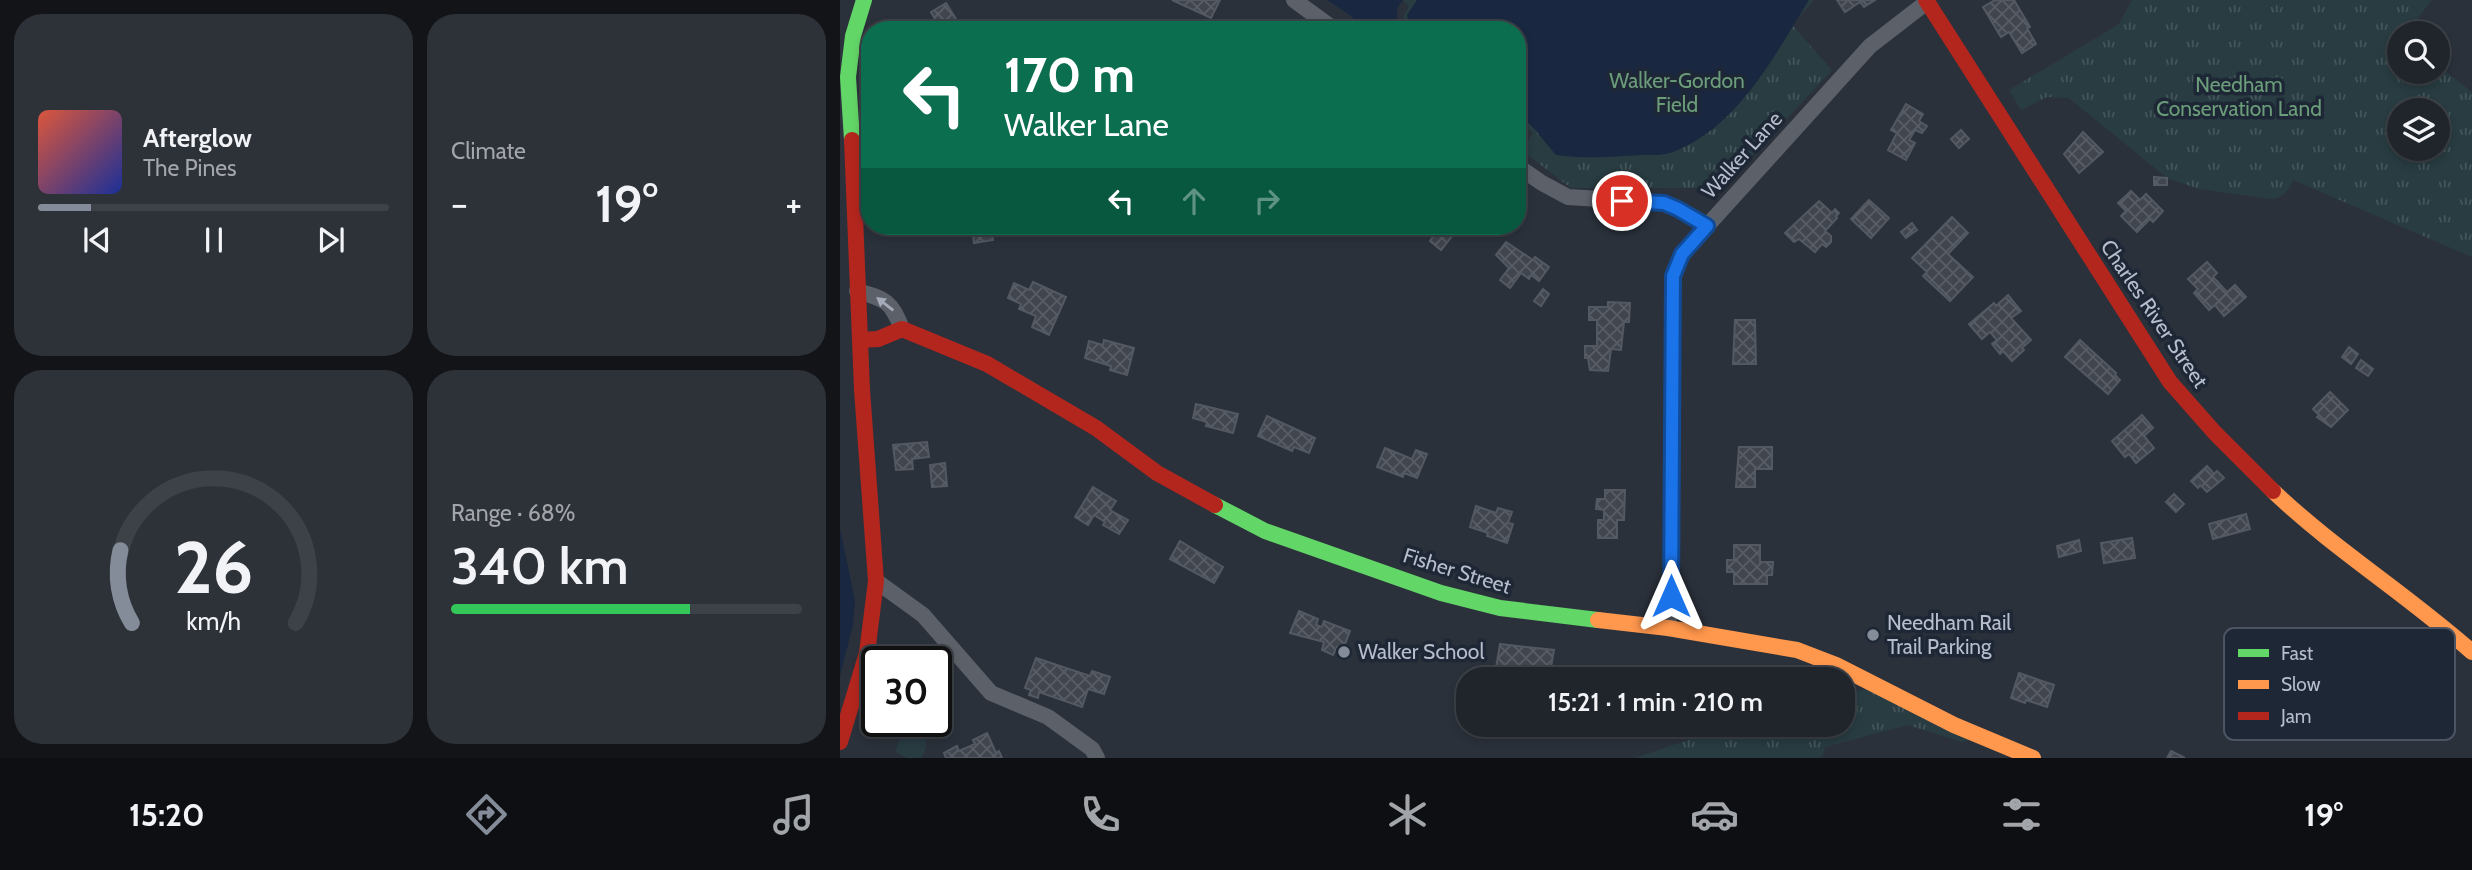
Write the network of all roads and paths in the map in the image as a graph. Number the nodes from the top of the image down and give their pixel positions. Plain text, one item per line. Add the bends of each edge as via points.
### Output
1 (864, 0) edge
2 (1294, 0) edge
3 (1927, 1) edge
4 (1323, 21) edge
5 (844, 76) edge
6 (1526, 172) edge
7 (1707, 226) junction
8 (857, 291) junction
9 (902, 329) junction
10 (860, 340) junction
11 (877, 581) junction
12 (1668, 628) junction
13 (2444, 628) edge
14 (2455, 638) edge
15 (2472, 652) edge
16 (840, 742) edge
17 (1097, 758) edge
18 (2032, 758) edge

1 - 5 street
2 - 4 street
3 - 7 street, Walker Lane via 1870,46
3 - 13 street, Charles River Street via 2179,392 2297,513
5 - 8 street via 857,228
6 - 7 street, Walker Lane via 1568,198 1664,203
7 - 12 street via 1682,254 1673,276
9 -> 8 street via 894,308
8 - 10 street
9 - 10 street via 878,339
9 - 12 street, Fisher Street via 998,371 1096,428 1187,491 1265,531 1478,603
10 - 11 street
11 - 16 street via 867,653
11 - 17 street via 923,615 991,694 1048,717 1093,748
12 - 18 street, Fisher Street via 1770,643 1816,657
14 - 15 street, Charles River Street

